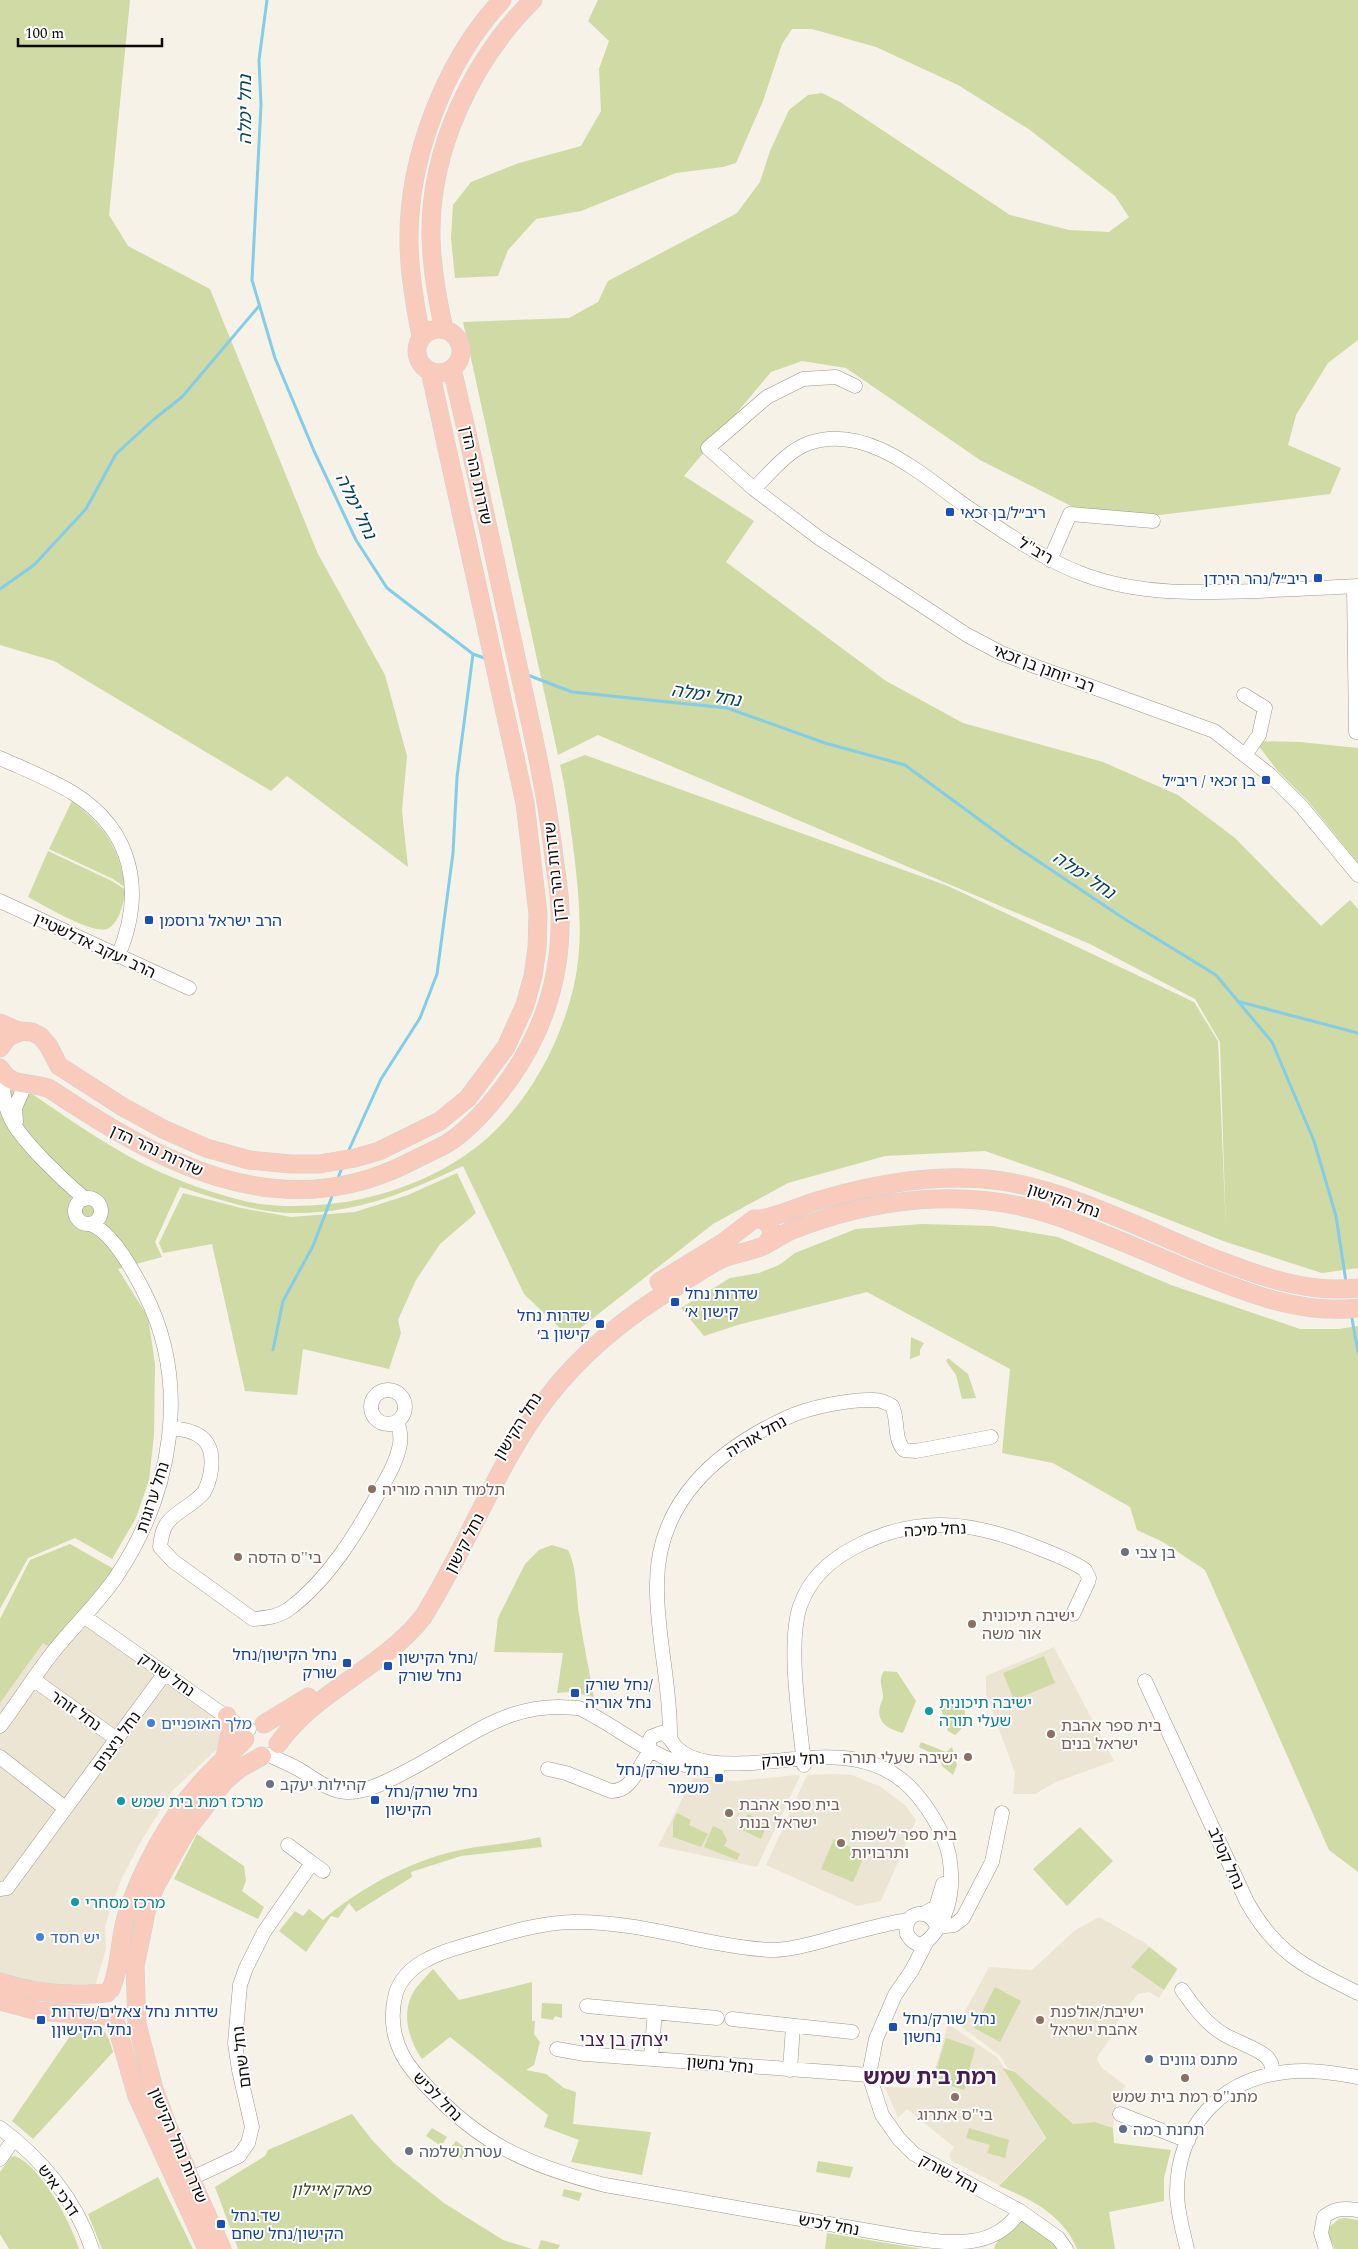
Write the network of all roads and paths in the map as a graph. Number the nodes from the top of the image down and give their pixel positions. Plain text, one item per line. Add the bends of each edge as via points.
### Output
1 (502, 0) edge
2 (533, 0) edge
3 (444, 329) junction
4 (421, 336) junction
5 (452, 369) junction
6 (430, 371) junction
7 (855, 386) dead end
8 (754, 489) junction
9 (1153, 521) dead end
10 (1050, 560) junction
11 (1356, 586) edge
12 (1244, 695) dead end
13 (1356, 732) dead end
14 (1245, 755) junction
15 (0, 758) edge
16 (1358, 875) edge
17 (0, 901) edge
18 (118, 956) junction
19 (189, 988) dead end
20 (0, 1024) edge
21 (22, 1031) junction
22 (0, 1048) edge
23 (51, 1051) junction
24 (1, 1070) edge
25 (30, 1085) junction
26 (18, 1130) junction
27 (80, 1203) junction
28 (95, 1221) junction
29 (754, 1221) junction
30 (762, 1245) junction
31 (1358, 1288) edge
32 (1358, 1308) edge
33 (397, 1422) dead end
34 (170, 1428) junction
35 (991, 1437) dead end
36 (1073, 1614) dead end
37 (85, 1617) junction
38 (165, 1673) junction
39 (666, 1675) junction
40 (34, 1680) junction
41 (1145, 1681) dead end
42 (579, 1708) junction
43 (227, 1716) junction
44 (0, 1726) edge
45 (253, 1730) junction
46 (654, 1734) junction
47 (671, 1739) junction
48 (118, 1740) junction
49 (272, 1750) junction
50 (654, 1752) junction
51 (0, 1757) edge
52 (225, 1757) junction
53 (803, 1761) junction
54 (548, 1769) dead end
55 (65, 1808) junction
56 (1002, 1813) dead end
57 (288, 1845) dead end
58 (3, 1889) edge
59 (925, 1913) junction
60 (937, 1927) junction
61 (908, 1930) junction
62 (926, 1943) junction
63 (0, 1982) edge
64 (902, 1984) junction
65 (1182, 1990) dead end
66 (109, 1991) junction
67 (1358, 1993) edge
68 (0, 2001) edge
69 (137, 2003) junction
70 (587, 2006) dead end
71 (655, 2012) junction
72 (112, 2018) junction
73 (717, 2018) dead end
74 (732, 2019) dead end
75 (793, 2026) junction
76 (852, 2032) dead end
77 (557, 2049) dead end
78 (651, 2058) junction
79 (790, 2070) junction
80 (1273, 2074) junction
81 (870, 2075) junction
82 (1358, 2076) edge
83 (1120, 2114) dead end
84 (0, 2128) edge
85 (14, 2139) junction
86 (1188, 2141) junction
87 (0, 2159) edge
88 (192, 2178) junction
89 (1358, 2210) edge
90 (1020, 2212) junction
91 (92, 2249) edge
92 (207, 2249) edge
93 (222, 2249) edge
94 (1066, 2249) edge
95 (1187, 2249) edge
96 (1326, 2249) edge

1 - 4 main road, שדרות נהר הדן via 462,53 426,132 412,196 409,242
2 - 3 main road via 515,18 480,66 464,94 447,137 434,197 431,238
3 - 4 main road via 432,329
3 - 5 main road via 456,336 461,350
4 - 6 main road, שדרות נהר הדן via 416,354 423,367
5 - 6 main road via 441,373
5 - 25 main road, שדרות נהר הדן via 546,795 560,910 555,979 546,1011 524,1059 482,1115 450,1142 384,1174 318,1189 243,1185 197,1172 108,1128 50,1089
6 - 23 main road, שדרות נהר הדן via 524,802 538,914 533,976 525,1005 506,1047 468,1098 440,1121 379,1151 319,1164 249,1160 206,1148 164,1129 99,1092 59,1066
7 - 8 street, רבי יוחנן בן זכאי via 836,378 803,379 767,396 708,448
8 - 10 street, ריב"ל via 797,449 810,443 830,440 864,444 908,464 971,510
8 - 14 street, רבי יוחנן בן זכאי via 819,538 966,635 1037,668 1200,724
9 - 10 street via 1070,514
10 - 11 street, ריב"ל via 1087,576 1158,591
11 - 13 street
12 - 14 street via 1265,708 1259,734
14 - 16 street, רבי יוחנן בן זכאי via 1270,774 1302,807
15 - 18 street via 74,794 110,825 121,843 129,862 133,894 132,912
17 - 18 street, הרב יעקב אדלשטיין
18 - 19 street, הרב יעקב אדלשטיין
20 - 21 main road, שדרות נהר הדן
21 - 22 main road via 8,1037
21 - 23 main road, שדרות נהר הדן via 40,1036
23 - 25 main road via 50,1068
24 - 25 main road, שדרות נהר הדן via 13,1082
24 - 26 street via 6,1107
25 - 26 street via 15,1108
26 - 27 street
27 - 28 street via 75,1214 79,1221
27 - 28 street via 92,1199 98,1203 101,1211
28 - 34 street, נחל ערוגות via 110,1238 157,1318 166,1348 170,1380
29 - 30 main road via 772,1230 772,1235
29 - 30 main road via 744,1227 743,1236 748,1244
29 - 31 main road, נחל הקישון via 818,1200 880,1185 928,1179 985,1179 1064,1197 1277,1281 1312,1288
29 - 45 main road, נחל הקישון via 621,1308 583,1341 539,1390 519,1418 437,1572 403,1624 291,1709
30 - 32 main road, נחל הקישון via 817,1222 884,1205 940,1198 984,1199 1021,1205 1057,1216 1271,1300 1310,1308
30 - 49 main road, נחל קישון via 721,1259 642,1307 592,1349 548,1397 527,1428 423,1617 386,1655 308,1710
33 - 34 street via 400,1444 392,1468 349,1544 312,1588 289,1609 267,1618 252,1619 172,1561 160,1547 169,1521 204,1492 212,1462 212,1449 204,1438 187,1430
34 - 37 street, נחל ערוגות via 164,1468 148,1521 115,1579
35 - 39 street, נחל אוריה via 916,1451 904,1450 899,1441 896,1412 892,1406 875,1400 838,1404 793,1415 763,1428 720,1457 684,1496 670,1520 661,1548 657,1583
36 - 53 street, נחל מיכה via 1089,1578 1085,1570 1029,1544 984,1528 920,1526 876,1536 842,1554 813,1580 798,1615 795,1648
37 - 38 street, נחל שורק
37 - 40 street, נחל ערוגות via 57,1647
38 - 43 street, נחל שורק
38 - 48 street, נחל ניצנים
39 - 46 street, נחל אוריה via 660,1724
39 - 47 street, נחל אוריה
40 - 44 street, נחל ערוגות
40 - 48 street, נחל זוהר
41 - 67 street, נחל קטלב via 1257,1919 1284,1952
42 - 46 street, נחל שורק via 602,1714 634,1730
42 - 49 street, נחל שורק via 552,1706 509,1714 424,1763 359,1791 347,1792 328,1787
42 - 50 street, נחל שורק
43 - 45 street, נחל שורק via 242,1728
43 - 52 main road via 231,1729
45 - 49 main road via 275,1730
45 - 49 main road via 249,1751
45 - 52 main road
46 - 47 street via 663,1733
46 - 50 street via 649,1742
47 - 50 street via 670,1751
47 - 53 street, נחל שורק via 681,1752 711,1762
48 - 55 street, נחל ניצנים
49 - 69 main road, שדרות נחל הקישון via 239,1768 225,1781 190,1826 168,1862 143,1921 135,1966
50 - 53 street, נחל שורק via 685,1766 710,1771
50 - 54 street via 645,1758 626,1788 617,1791 566,1772
51 - 55 street
52 - 66 main road via 189,1798 146,1868 126,1916 117,1973
53 - 59 street, נחל שורק via 866,1771 896,1786 918,1808 933,1830 942,1869 938,1901 931,1911
53 - 60 street, נחל שורק via 837,1757 869,1763 900,1779 918,1795 945,1841 949,1856 950,1896
55 - 58 street, נחל ניצנים
56 - 60 street via 992,1862 962,1918 954,1924
57 - 88 street, נחל שחם via 317,1867 264,1932 240,1985 235,2043 251,2119 248,2143 230,2162
59 - 60 street
59 - 61 street via 917,1913
60 - 62 street via 934,1936
61 - 62 street via 916,1943
61 - 64 street via 911,1950
61 - 90 street, נחל לכיש via 876,1926 798,1947 754,1950 607,1925 572,1922 534,1927 451,1949 407,1972 393,2003 391,2016 395,2038 407,2063 457,2117 493,2143 566,2176 956,2244 979,2244 994,2239 1013,2223
62 - 64 street
63 - 66 main road via 33,1992 81,1994
64 - 81 street via 881,2026
65 - 80 street via 1211,2025 1267,2057
66 - 69 main road via 125,1987
66 - 72 main road via 103,2007
68 - 72 main road via 38,2011
69 - 72 main road via 125,2020
69 - 88 main road, שדרות נחל הקישון via 137,2024 154,2088
70 - 71 street
71 - 73 street
71 - 78 street
72 - 92 main road, שדרות נחל הקישון via 122,2040 142,2110
74 - 75 street
75 - 76 street
75 - 79 street
77 - 78 street, נחל נחשון
78 - 79 street, נחל נחשון
79 - 81 street, נחל נחשון
80 - 82 street via 1302,2071
80 - 86 street via 1244,2083 1226,2093 1200,2119
81 - 90 street, נחל שורק via 886,2121 914,2154
83 - 86 street
84 - 85 street, דרכי איש
85 - 87 street
85 - 91 street, דרכי איש via 36,2158 61,2188
86 - 95 street via 1177,2182
88 - 93 main road, שדרות נחל הקישון
89 - 96 street via 1335,2210 1324,2217 1321,2234
90 - 94 street, נחל שורק via 1058,2238

